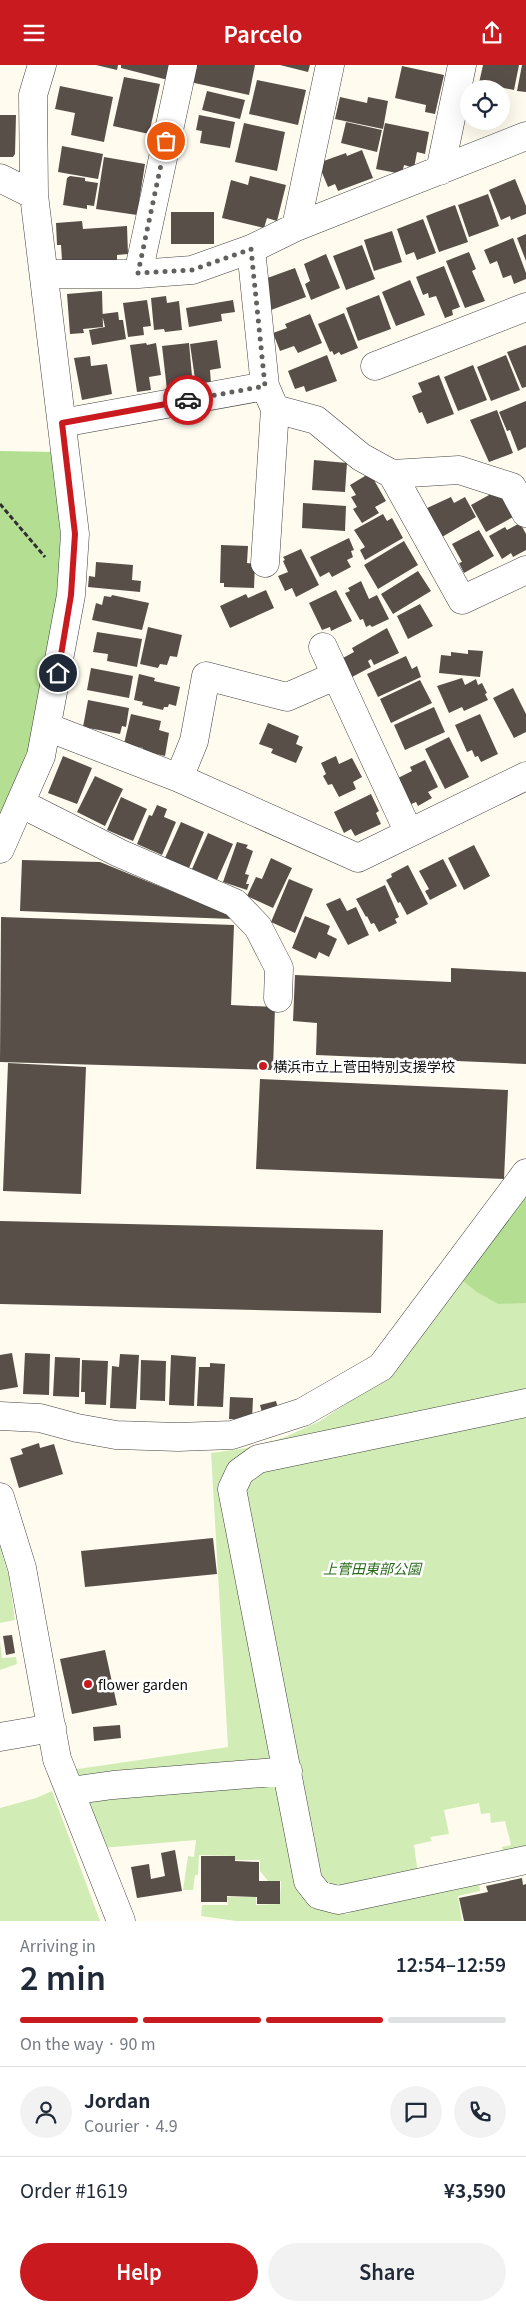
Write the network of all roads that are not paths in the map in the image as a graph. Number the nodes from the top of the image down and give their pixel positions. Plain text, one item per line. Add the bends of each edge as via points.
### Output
1 (42, 65) edge
2 (183, 65) edge
3 (330, 65) edge
4 (462, 65) edge
5 (526, 136) edge
6 (440, 171) junction
7 (0, 178) edge
8 (34, 195) junction
9 (296, 227) junction
10 (251, 249) junction
11 (138, 273) junction
12 (44, 274) junction
13 (526, 307) edge
14 (375, 367) dead end
15 (270, 398) junction
16 (62, 423) junction
17 (392, 474) junction
18 (526, 513) edge
19 (265, 563) dead end
20 (526, 570) edge
21 (323, 647) dead end
22 (335, 676) junction
23 (46, 727) junction
24 (526, 776) edge
25 (178, 778) junction
26 (20, 803) junction
27 (409, 833) junction
28 (0, 849) edge
29 (278, 998) dead end
30 (526, 1173) edge
31 (526, 1403) edge
32 (0, 1416) edge
33 (0, 1497) edge
34 (52, 1728) junction
35 (0, 1737) edge
36 (288, 1771) junction
37 (70, 1791) junction
38 (526, 1860) edge
39 (121, 1921) edge

1 - 8 street via 33,95
2 - 11 street
3 - 9 street
4 - 6 street
5 - 6 street
6 - 9 street
7 - 8 street
8 - 12 street
9 - 10 street
10 - 11 street via 192,270
10 - 15 street
11 - 12 street
12 - 16 street
13 - 14 street
15 - 16 street
15 - 17 street via 316,420 361,457
15 - 19 street
16 - 23 street via 75,534 64,634
17 - 18 street via 459,470 512,487
17 - 20 street via 462,601
21 - 22 street
22 - 25 street via 287,697 206,676 194,741
22 - 27 street
23 - 25 street
23 - 26 street via 41,756
24 - 27 street
25 - 27 street via 358,858
26 - 28 street
26 - 29 street via 120,853 235,903 258,927 279,968
30 - 32 street via 381,1367 303,1412 232,1435 178,1437 116,1435 40,1418
31 - 36 street via 258,1459 240,1472 232,1489
33 - 34 street via 22,1568
34 - 35 street
34 - 37 street via 57,1759
36 - 37 street
36 - 38 street via 308,1881 319,1895 338,1900
37 - 39 street

